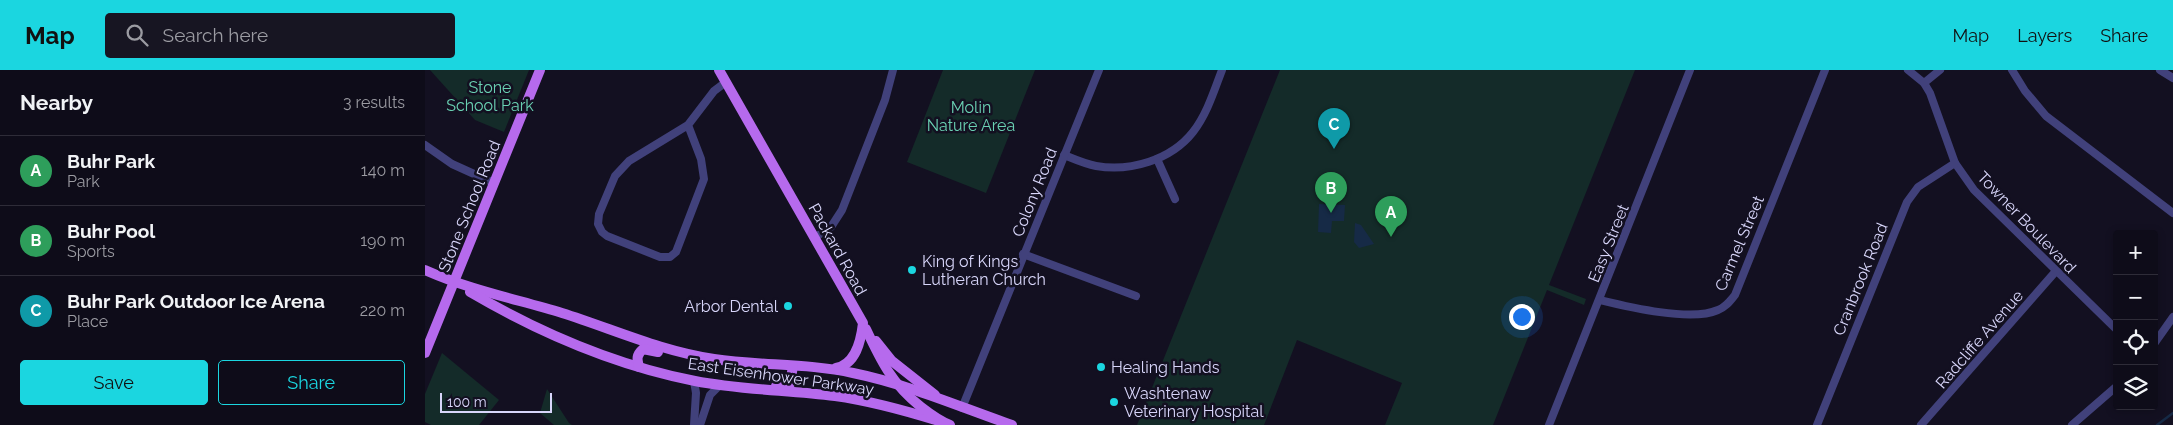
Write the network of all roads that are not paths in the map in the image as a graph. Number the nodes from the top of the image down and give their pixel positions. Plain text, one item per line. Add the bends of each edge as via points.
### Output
1 (540, 70) edge
2 (719, 70) edge
3 (893, 70) edge
4 (1099, 70) edge
5 (1223, 70) edge
6 (1690, 70) edge
7 (1825, 70) edge
8 (1908, 70) edge
9 (1940, 70) edge
10 (2013, 70) edge
11 (2160, 70) edge
12 (2173, 78) edge
13 (726, 82) junction
14 (1924, 83) junction
15 (688, 125) junction
16 (425, 145) edge
17 (1064, 155) junction
18 (1157, 159) junction
19 (1955, 163) junction
20 (494, 183) junction
21 (1175, 199) dead end
22 (2173, 213) edge
23 (815, 238) junction
24 (1023, 254) junction
25 (425, 270) edge
26 (2056, 271) junction
27 (454, 282) junction
28 (1136, 296) dead end
29 (1600, 300) junction
30 (2173, 318) edge
31 (865, 326) junction
32 (2113, 326) edge
33 (2158, 339) edge
34 (425, 353) edge
35 (691, 354) junction
36 (793, 366) junction
37 (639, 367) junction
38 (830, 370) junction
39 (694, 381) junction
40 (720, 385) junction
41 (896, 385) junction
42 (751, 389) junction
43 (2113, 389) edge
44 (944, 401) junction
45 (962, 408) junction
46 (946, 424) edge
47 (694, 425) edge
48 (700, 425) edge
49 (1012, 425) edge
50 (1549, 425) edge
51 (1817, 425) edge
52 (1921, 425) edge
53 (2072, 425) edge

1 - 20 main road, Stone School Road
2 - 13 main road, Packard Road
3 - 23 street via 885,100 841,210 831,227
4 - 17 street, Colony Road
5 - 18 street via 1193,132
6 - 29 street, Easy Street
7 - 29 street, Carmel Street via 1729,303 1720,310 1698,314 1630,307
8 - 14 street, Towner Boulevard
9 - 14 street
10 - 22 street via 2046,116
11 - 12 street
13 - 15 street via 714,91
13 - 23 main road, Packard Road
14 - 19 street, Towner Boulevard via 1936,105
15 - 15 street via 629,161 615,176 599,214 598,224 607,236 660,257 670,257 676,252 704,179 701,160
16 - 20 street via 452,164
17 - 18 street via 1096,166 1115,168 1137,166
17 - 24 street, Colony Road
18 - 21 street
19 - 26 street, Towner Boulevard via 1974,190
19 - 51 street, Cranbrook Road via 1918,187 1907,202
20 - 27 main road, Stone School Road
23 - 31 main road, Packard Road
24 - 28 street
24 - 45 street, Colony Road
25 - 27 main road, East Eisenhower Parkway
26 - 32 street, Towner Boulevard
26 - 52 street, Radcliffe Avenue
27 - 34 main road, Stone School Road
27 - 35 main road, East Eisenhower Parkway
27 - 37 main road, East Eisenhower Parkway via 531,326
29 - 50 street, Easy Street
30 - 33 street
31 - 38 main road via 851,360 844,367
31 - 41 main road, Packard Road
31 - 44 main road via 892,361
35 - 36 main road, East Eisenhower Parkway via 736,362
35 - 37 main road via 675,356 643,349 637,356
36 - 38 main road, East Eisenhower Parkway
36 - 42 main road via 792,380 786,386 763,385
37 - 39 main road, East Eisenhower Parkway
38 - 41 main road, East Eisenhower Parkway
39 - 40 main road, East Eisenhower Parkway
39 - 47 street
40 - 42 main road, East Eisenhower Parkway
40 - 48 street via 711,395
41 - 44 main road, East Eisenhower Parkway
41 - 46 main road, Packard Road
42 - 46 main road, East Eisenhower Parkway via 874,403
43 - 53 street
44 - 45 main road
45 - 49 main road

